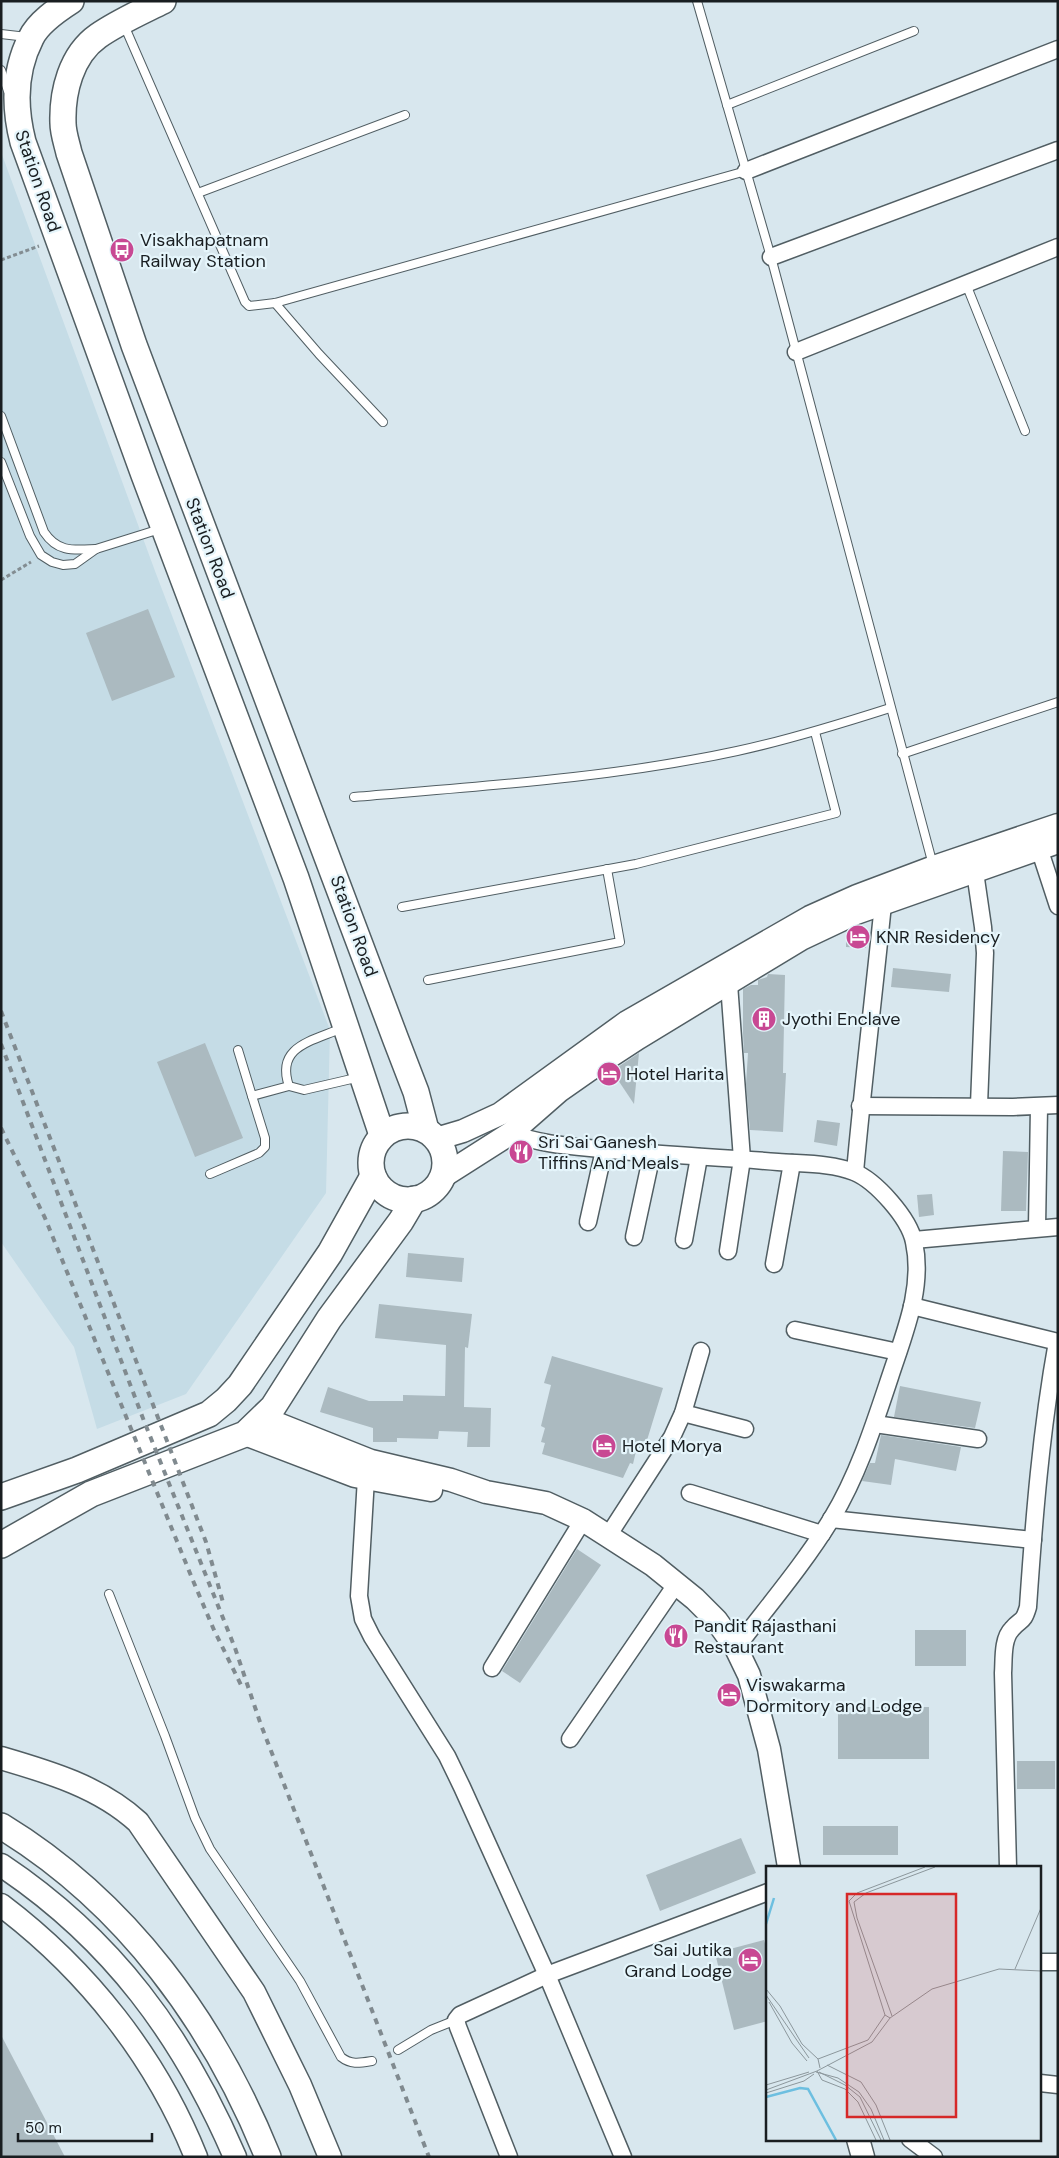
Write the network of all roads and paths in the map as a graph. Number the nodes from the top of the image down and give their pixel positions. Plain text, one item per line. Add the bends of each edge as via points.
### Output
1 (71, 1) edge
2 (163, 1) edge
3 (697, 1) edge
4 (122, 21) junction
5 (914, 32) dead end
6 (1, 34) edge
7 (31, 37) junction
8 (1058, 49) edge
9 (1, 70) edge
10 (727, 105) junction
11 (405, 115) dead end
12 (17, 119) junction
13 (1058, 150) edge
14 (746, 170) junction
15 (198, 193) junction
16 (42, 245) dead end
17 (1058, 247) edge
18 (771, 257) junction
19 (1, 260) edge
20 (966, 284) junction
21 (276, 303) junction
22 (796, 352) junction
23 (1, 416) edge
24 (383, 422) dead end
25 (1025, 431) dead end
26 (1, 462) edge
27 (164, 528) junction
28 (96, 549) junction
29 (42, 556) junction
30 (2, 579) edge
31 (1058, 702) edge
32 (890, 708) junction
33 (815, 732) junction
34 (902, 754) junction
35 (354, 797) dead end
36 (1058, 826) edge
37 (1048, 845) edge
38 (934, 867) junction
39 (607, 869) junction
40 (975, 872) junction
41 (882, 895) junction
42 (402, 906) dead end
43 (1058, 906) edge
44 (428, 980) dead end
45 (729, 984) junction
46 (346, 1026) junction
47 (238, 1050) dead end
48 (363, 1077) junction
49 (289, 1086) junction
50 (252, 1096) junction
51 (979, 1105) junction
52 (1058, 1105) edge
53 (860, 1106) junction
54 (1039, 1107) junction
55 (511, 1133) junction
56 (431, 1134) junction
57 (382, 1135) junction
58 (604, 1150) junction
59 (652, 1154) junction
60 (699, 1157) junction
61 (742, 1159) junction
62 (792, 1163) junction
63 (855, 1172) junction
64 (210, 1174) dead end
65 (373, 1176) junction
66 (442, 1177) junction
67 (414, 1199) junction
68 (588, 1222) dead end
69 (1058, 1227) edge
70 (1037, 1228) junction
71 (634, 1237) dead end
72 (684, 1240) dead end
73 (914, 1240) junction
74 (728, 1251) dead end
75 (774, 1264) dead end
76 (912, 1306) junction
77 (795, 1330) dead end
78 (1057, 1342) edge
79 (701, 1351) dead end
80 (898, 1352) junction
81 (683, 1412) junction
82 (263, 1418) junction
83 (875, 1424) junction
84 (745, 1429) dead end
85 (233, 1438) junction
86 (978, 1439) dead end
87 (366, 1478) junction
88 (486, 1492) junction
89 (690, 1493) dead end
90 (1, 1497) edge
91 (831, 1519) junction
92 (583, 1520) junction
93 (822, 1534) junction
94 (608, 1536) junction
95 (1033, 1540) junction
96 (1, 1545) edge
97 (677, 1583) junction
98 (109, 1594) dead end
99 (736, 1648) junction
100 (492, 1668) dead end
101 (570, 1738) dead end
102 (1, 1758) edge
103 (1, 1826) edge
104 (1, 1865) edge
105 (789, 1866) edge
106 (1008, 1866) edge
107 (766, 1893) edge
108 (1, 1905) edge
109 (1042, 1962) edge
110 (1058, 1962) edge
111 (547, 1975) junction
112 (456, 2020) junction
113 (398, 2050) dead end
114 (372, 2062) dead end
115 (1042, 2083) edge
116 (1058, 2085) edge
117 (858, 2140) edge
118 (911, 2140) edge
119 (196, 2157) edge
120 (235, 2157) edge
121 (268, 2157) edge
122 (330, 2157) edge
123 (509, 2157) edge
124 (623, 2157) edge
125 (863, 2157) edge
126 (934, 2157) edge

1 - 7 main road, Station Road
2 - 4 main road, Station Road
3 - 10 lane
4 - 15 lane
4 - 56 main road, Station Road via 96,37 78,57 69,78 63,125 70,153 134,345
5 - 10 lane
6 - 7 lane
7 - 12 main road, Station Road via 20,69
8 - 14 street
9 - 12 lane
10 - 14 lane
11 - 15 lane
12 - 27 main road, Station Road
13 - 18 street
14 - 18 lane
14 - 21 lane
15 - 21 lane via 246,302 256,307
16 - 19 path
17 - 20 street
18 - 22 lane
20 - 22 street
20 - 25 lane
21 - 24 lane
22 - 32 lane
23 - 28 lane via 44,532 62,548
26 - 29 lane via 30,536
27 - 28 lane
27 - 46 main road, Station Road via 296,878
28 - 29 lane via 75,564 63,565
29 - 30 path
31 - 34 lane
32 - 33 lane
32 - 34 lane
33 - 35 lane via 672,764
33 - 39 lane via 836,813
34 - 38 lane
36 - 38 main road
37 - 40 main road
37 - 43 street
38 - 41 main road
39 - 42 lane
39 - 44 lane via 620,942
40 - 41 main road
40 - 51 street via 985,953
41 - 45 main road via 856,913 801,939
41 - 53 street
41 - 56 main road via 810,917 767,940 627,1022 500,1114 463,1131
45 - 55 main road via 589,1070 559,1091
45 - 61 street
46 - 48 main road, Station Road
46 - 49 lane via 288,1056 284,1072
47 - 50 lane
48 - 49 lane via 304,1090
48 - 57 main road, Station Road
49 - 50 lane
50 - 64 lane via 265,1147 259,1153
51 - 53 street
51 - 54 street
52 - 54 street
53 - 63 street
54 - 70 street
55 - 58 street via 544,1143
55 - 66 main road
56 - 57 main road via 411,1126 396,1127
56 - 66 main road via 443,1151
57 - 65 main road via 373,1147 370,1162
58 - 59 street
58 - 68 street
59 - 60 street
59 - 71 street
60 - 61 street
60 - 72 street
61 - 62 street
61 - 74 street
62 - 63 street
62 - 75 street
63 - 73 street via 898,1210
65 - 67 main road via 382,1190 397,1198
65 - 90 main road via 330,1252 240,1385 209,1414 56,1478
66 - 67 main road via 430,1192
67 - 82 main road via 330,1319 274,1407
69 - 70 street
70 - 73 street
73 - 76 street via 916,1276
76 - 78 street
76 - 80 street
77 - 80 street
78 - 95 street
79 - 81 street
80 - 83 street
81 - 84 street
81 - 94 street via 672,1437
82 - 85 main road
82 - 88 main road via 371,1461
83 - 86 street
83 - 91 street
85 - 87 main road
85 - 96 main road via 91,1494
87 - 88 main road via 454,1494
87 - 111 street via 359,1596 364,1619 447,1756
88 - 92 main road via 546,1503
89 - 93 street
91 - 93 street
91 - 95 street
92 - 94 main road
92 - 100 street
93 - 99 street
94 - 97 main road
95 - 106 street via 1028,1607 1024,1620 1011,1630 1005,1644
97 - 99 main road via 716,1620
97 - 101 street
98 - 114 lane via 195,1818 217,1863 300,1982 340,2057 357,2064
99 - 105 main road via 756,1695 767,1740
102 - 122 main road via 79,1785 118,1806 138,1822 254,1992 282,2046
103 - 121 main road via 38,1850 95,1897 145,1950 212,2043 247,2106
104 - 120 main road via 65,1914 98,1945 146,1999 190,2064
107 - 111 street
108 - 119 main road via 43,1939 112,2012 164,2091
109 - 110 street
111 - 112 street via 460,2014
111 - 124 street
112 - 113 lane via 431,2030
112 - 123 street
115 - 116 street
117 - 125 main road
118 - 126 street

